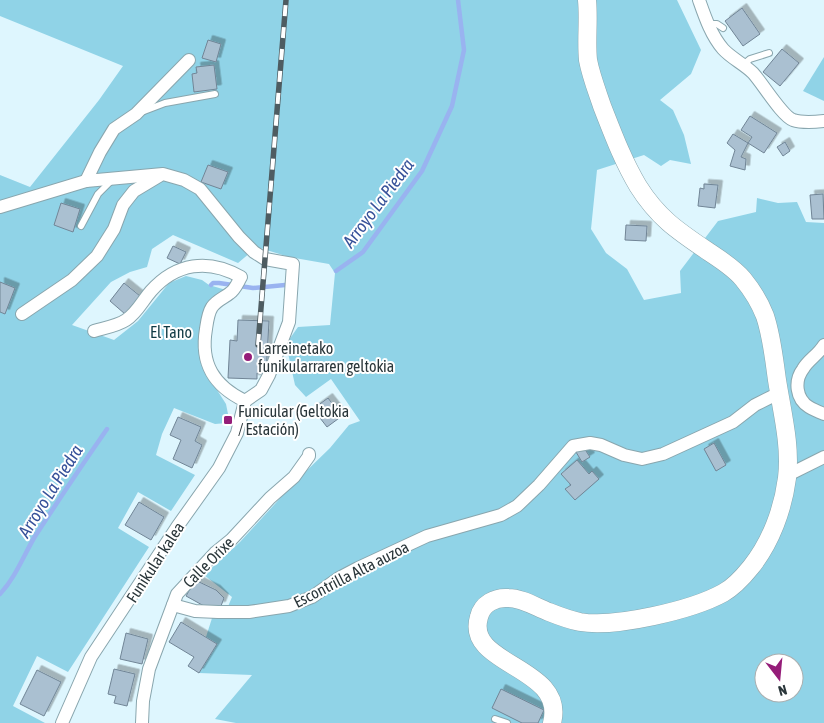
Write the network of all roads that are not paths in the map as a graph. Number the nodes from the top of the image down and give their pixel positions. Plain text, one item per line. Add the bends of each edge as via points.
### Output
1 (586, 0) edge
2 (700, 0) edge
3 (708, 24) junction
4 (723, 28) dead end
5 (769, 53) dead end
6 (190, 60) dead end
7 (743, 65) junction
8 (216, 94) dead end
9 (136, 114) junction
10 (824, 121) edge
11 (163, 174) junction
12 (114, 179) junction
13 (86, 181) junction
14 (0, 207) edge
15 (81, 226) dead end
16 (22, 314) dead end
17 (94, 331) dead end
18 (824, 345) edge
19 (779, 393) junction
20 (245, 401) junction
21 (824, 414) edge
22 (309, 454) dead end
23 (824, 457) edge
24 (788, 475) junction
25 (173, 605) junction
26 (495, 719) dead end
27 (62, 723) edge
28 (142, 723) edge
29 (507, 723) edge
30 (552, 723) edge

1 - 19 street via 586,39 592,80 627,166 661,217 729,266 752,290 770,332
2 - 3 street
3 - 4 lane
3 - 7 street via 723,49
5 - 7 lane via 750,59
6 - 9 street
7 - 10 street via 792,120
8 - 9 lane via 166,103
9 - 13 street via 114,129
11 - 12 street
11 - 16 street via 134,190 97,256 72,280
11 - 20 street via 200,189 254,252 265,259 292,264 288,322 261,390
12 - 13 street
12 - 15 lane via 98,194
13 - 14 street
17 - 20 street via 126,320 165,277 174,272 203,265 226,270 241,277 232,292 211,309 204,349 206,361 217,382 230,394
18 - 21 street via 803,368 797,381 802,400
19 - 24 street
19 - 25 street, Escontrilla Alta auzoa via 733,422 663,454 642,459 601,445 573,446 517,506 501,515 427,536 358,568 312,597 289,606 249,612 218,612 195,611
20 - 27 street, Funikular kalea via 237,433 219,468 91,657
22 - 25 street, Calle Orixe via 294,476 177,594
23 - 24 street
24 - 30 street via 776,522 756,560 736,583 709,600 637,619 602,623 580,622 508,598 492,600 486,605 477,627 482,641 495,654 538,682 551,699 554,709
25 - 28 street, Calle Orixe via 149,669
26 - 29 lane

